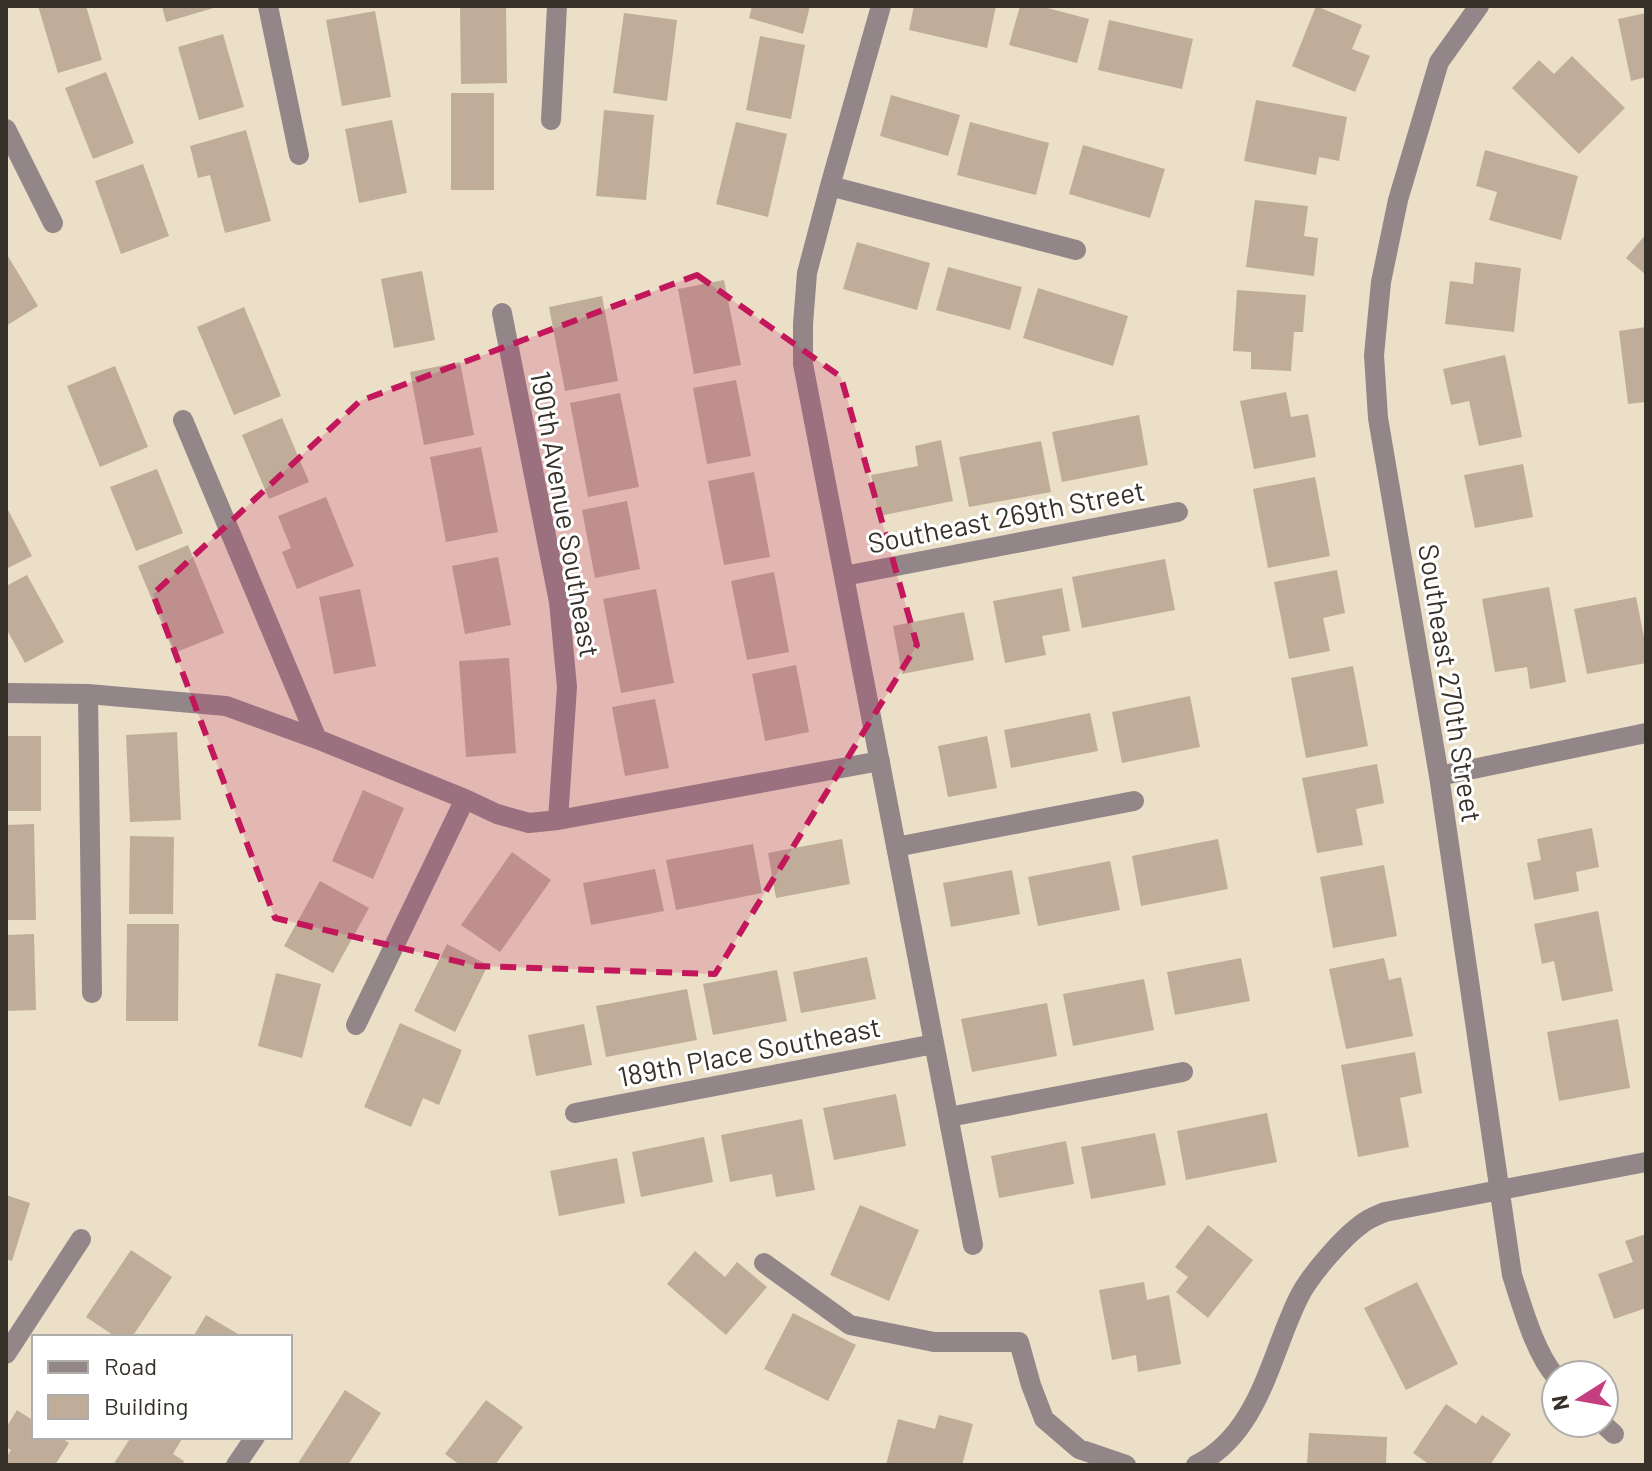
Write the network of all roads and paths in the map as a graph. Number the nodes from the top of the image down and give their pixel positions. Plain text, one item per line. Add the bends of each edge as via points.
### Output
1 (268, 6) edge
2 (557, 6) edge
3 (881, 6) edge
4 (1479, 6) edge
5 (551, 120) dead end
6 (6, 129) edge
7 (299, 155) dead end
8 (830, 186) junction
9 (53, 223) dead end
10 (1076, 250) dead end
11 (502, 313) dead end
12 (183, 420) dead end
13 (1178, 512) dead end
14 (844, 576) junction
15 (6, 693) edge
16 (88, 694) junction
17 (1646, 733) edge
18 (317, 739) junction
19 (880, 761) junction
20 (1439, 776) junction
21 (465, 799) junction
22 (1134, 801) dead end
23 (558, 820) junction
24 (896, 847) junction
25 (92, 993) dead end
26 (356, 1025) dead end
27 (934, 1044) junction
28 (1183, 1072) dead end
29 (575, 1113) dead end
30 (949, 1117) junction
31 (1646, 1162) edge
32 (1498, 1190) junction
33 (81, 1239) dead end
34 (973, 1245) dead end
35 (764, 1263) dead end
36 (6, 1354) edge
37 (1544, 1359) edge
38 (254, 1439) edge
39 (236, 1465) edge
40 (1126, 1465) edge
41 (1196, 1465) edge

1 - 7 street
2 - 5 street
3 - 8 street, Southeast 269th Street
4 - 20 street, Southeast 270th Street via 1434,77 1398,200 1381,282 1374,355 1378,418
6 - 9 street
8 - 10 street
8 - 14 street, Southeast 269th Street via 807,273 803,364
11 - 23 street, 190th Avenue Southeast via 559,602 567,687
12 - 18 street
13 - 14 street, Southeast 269th Street
14 - 19 street, Southeast 269th Street
15 - 16 street
16 - 18 street via 226,706
16 - 25 street
17 - 20 street
18 - 21 street
19 - 23 street
19 - 24 street, Southeast 269th Street
20 - 32 street, Southeast 270th Street
21 - 23 street via 529,823
21 - 26 street
22 - 24 street
24 - 27 street, Southeast 269th Street
27 - 29 street, 189th Place Southeast
27 - 30 street, Southeast 269th Street
28 - 30 street
30 - 34 street, Southeast 269th Street
31 - 32 street
32 - 37 street, Southeast 270th Street via 1512,1275
32 - 41 street via 1385,1212 1363,1223 1332,1251 1300,1295 1263,1388 1233,1436
33 - 36 street
35 - 40 street via 850,1325 934,1342 1019,1342 1044,1419 1079,1449
38 - 39 street

